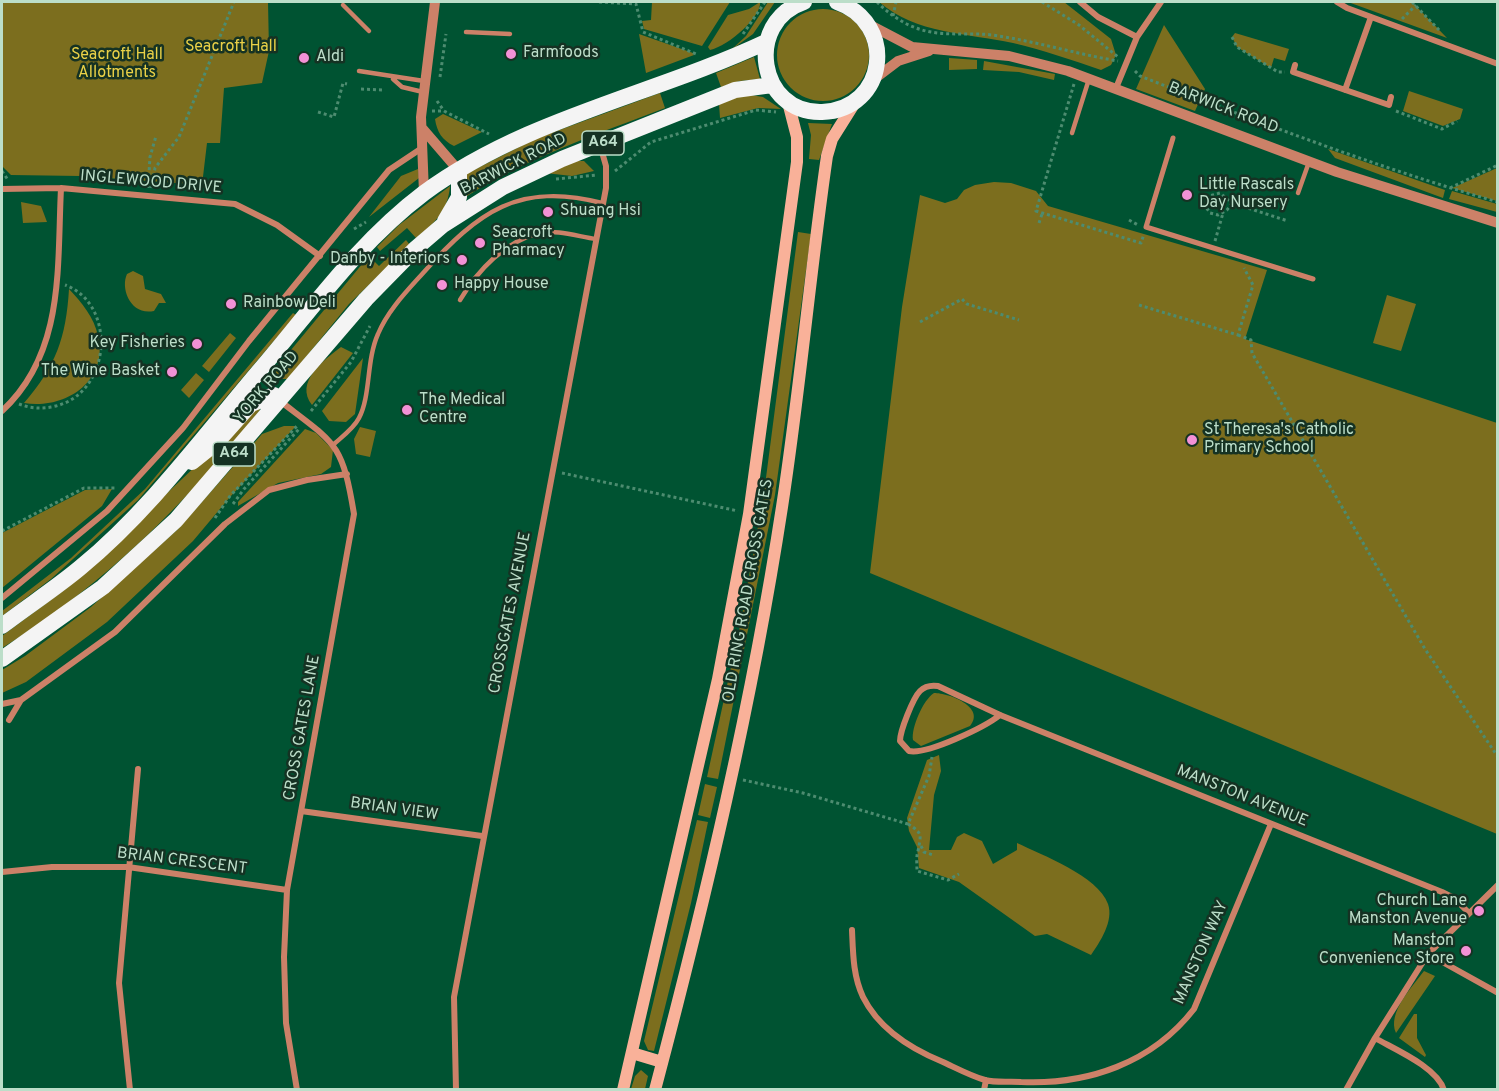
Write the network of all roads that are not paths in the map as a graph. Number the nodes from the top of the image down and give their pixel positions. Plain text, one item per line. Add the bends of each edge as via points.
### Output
1 (435, 2) edge
2 (1080, 2) edge
3 (1161, 2) edge
4 (1337, 2) edge
5 (796, 3) edge
6 (845, 3) edge
7 (343, 4) dead end
8 (1371, 17) junction
9 (870, 26) junction
10 (369, 31) dead end
11 (466, 32) dead end
12 (510, 34) dead end
13 (1137, 37) junction
14 (766, 42) junction
15 (932, 50) junction
16 (1497, 64) edge
17 (1294, 69) road end
18 (359, 71) dead end
19 (1089, 78) junction
20 (393, 79) junction
21 (873, 80) junction
22 (772, 85) junction
23 (425, 87) junction
24 (1116, 88) junction
25 (1345, 90) junction
26 (1391, 97) dead end
27 (859, 99) junction
28 (785, 109) junction
29 (422, 128) junction
30 (1072, 133) dead end
31 (1173, 138) dead end
32 (600, 144) junction
33 (422, 148) junction
34 (1309, 161) junction
35 (459, 171) junction
36 (61, 188) junction
37 (2, 189) edge
38 (424, 194) junction
39 (1298, 194) dead end
40 (602, 203) junction
41 (1497, 223) edge
42 (443, 225) junction
43 (596, 239) junction
44 (320, 256) junction
45 (1313, 279) dead end
46 (460, 300) dead end
47 (262, 368) junction
48 (277, 398) junction
49 (2, 411) edge
50 (334, 444) junction
51 (347, 474) junction
52 (161, 487) junction
53 (2, 598) edge
54 (2, 626) edge
55 (2, 659) edge
56 (21, 700) junction
57 (2, 704) edge
58 (1000, 715) junction
59 (9, 720) dead end
60 (138, 769) dead end
61 (301, 811) junction
62 (1271, 824) junction
63 (482, 836) junction
64 (128, 867) junction
65 (2, 872) edge
66 (1497, 885) edge
67 (287, 890) junction
68 (1468, 913) junction
69 (852, 930) dead end
70 (1428, 954) junction
71 (1497, 993) edge
72 (1375, 1038) junction
73 (632, 1053) junction
74 (662, 1062) junction
75 (986, 1080) junction
76 (130, 1089) edge
77 (297, 1089) edge
78 (456, 1089) edge
79 (623, 1089) edge
80 (655, 1089) edge
81 (984, 1089) edge
82 (1346, 1089) edge
83 (1444, 1089) edge

1 - 23 street
2 - 13 street via 1098,17
3 - 13 street
4 - 8 street
5 - 14 highway via 774,24
6 - 9 highway
7 - 10 lane
8 - 16 street
8 - 25 street
9 - 15 street, BARWICK ROAD via 912,47
9 - 21 highway via 877,43 878,62
11 - 12 lane
13 - 24 street
14 - 22 highway via 764,57
14 - 35 highway, BARWICK ROAD / A64 via 506,144
15 - 19 street, BARWICK ROAD via 1008,56
15 - 21 street, BARWICK ROAD via 898,62
17 - 25 street
18 - 20 lane
19 - 24 street, BARWICK ROAD
19 - 30 lane
20 - 23 lane
20 - 23 lane via 402,87
21 - 27 highway
22 - 28 highway
22 - 32 highway, BARWICK ROAD / A64 via 735,90
23 - 29 street
24 - 34 street, BARWICK ROAD
25 - 26 street via 1389,105
27 - 28 highway via 836,110
27 - 74 main road, OLD RING ROAD CROSS GATES via 832,139 827,156 783,505 763,621 731,777
28 - 73 main road, OLD RING ROAD CROSS GATES via 797,137 797,162 749,514 718,679
29 - 33 street
29 - 35 street
31 - 45 street via 1146,227
32 - 40 street, CROSSGATES AVENUE via 607,173
32 - 42 highway, BARWICK ROAD / A64 via 503,187
33 - 38 street
33 - 44 street via 389,170
34 - 39 lane
34 - 41 street, BARWICK ROAD
35 - 38 highway, YORK ROAD / A64
35 - 42 highway via 459,197
36 - 37 street, INGLEWOOD DRIVE
36 - 44 street, INGLEWOOD DRIVE via 235,204 277,225
36 - 49 street via 52,323 33,373
38 - 47 highway, YORK ROAD / A64 via 357,253
40 - 43 street, CROSSGATES AVENUE
40 - 50 lane, BARWICK ROAD via 563,195 538,195 509,203 458,235 386,317 369,359 364,407 359,418
42 - 48 highway, YORK ROAD / A64 via 380,284
43 - 46 lane via 540,233 486,263
43 - 63 street, CROSSGATES AVENUE
44 - 53 street via 183,428 108,511
47 - 48 highway
47 - 52 highway, YORK ROAD / A64
48 - 50 street, CROSS GATES LANE
48 - 52 highway via 251,404 217,442
48 - 55 highway, YORK ROAD / A64 via 176,520 103,587
50 - 51 street, CROSS GATES LANE
51 - 56 street via 269,490 225,524 115,632
51 - 61 street, CROSS GATES LANE via 354,514
52 - 54 highway, YORK ROAD / A64 via 81,567
56 - 57 street
56 - 59 street
58 - 58 street, MANSTON AVENUE via 938,686 927,686 918,693 900,741 905,749 914,752 934,747
58 - 62 street, MANSTON AVENUE
60 - 64 street
61 - 63 street, BRIAN VIEW
61 - 67 street, CROSS GATES LANE
62 - 68 street, MANSTON AVENUE via 1442,892
62 - 75 street, MANSTON WAY via 1203,992 1182,1025 1161,1043 1116,1069 1049,1083
63 - 78 street, CROSSGATES AVENUE via 454,997
64 - 65 street, BRIAN CRESCENT via 52,867
64 - 67 street, BRIAN CRESCENT
64 - 76 street via 119,983
66 - 68 street
67 - 77 street, CROSS GATES LANE via 286,1023
68 - 70 street
69 - 75 street, MANSTON WAY via 858,982 864,999 882,1023 903,1042 928,1056
70 - 71 street
70 - 72 street
72 - 82 street
72 - 83 street via 1422,1065
73 - 74 main road
73 - 79 main road, OLD RING ROAD CROSS GATES
74 - 80 main road, OLD RING ROAD CROSS GATES
75 - 81 street

